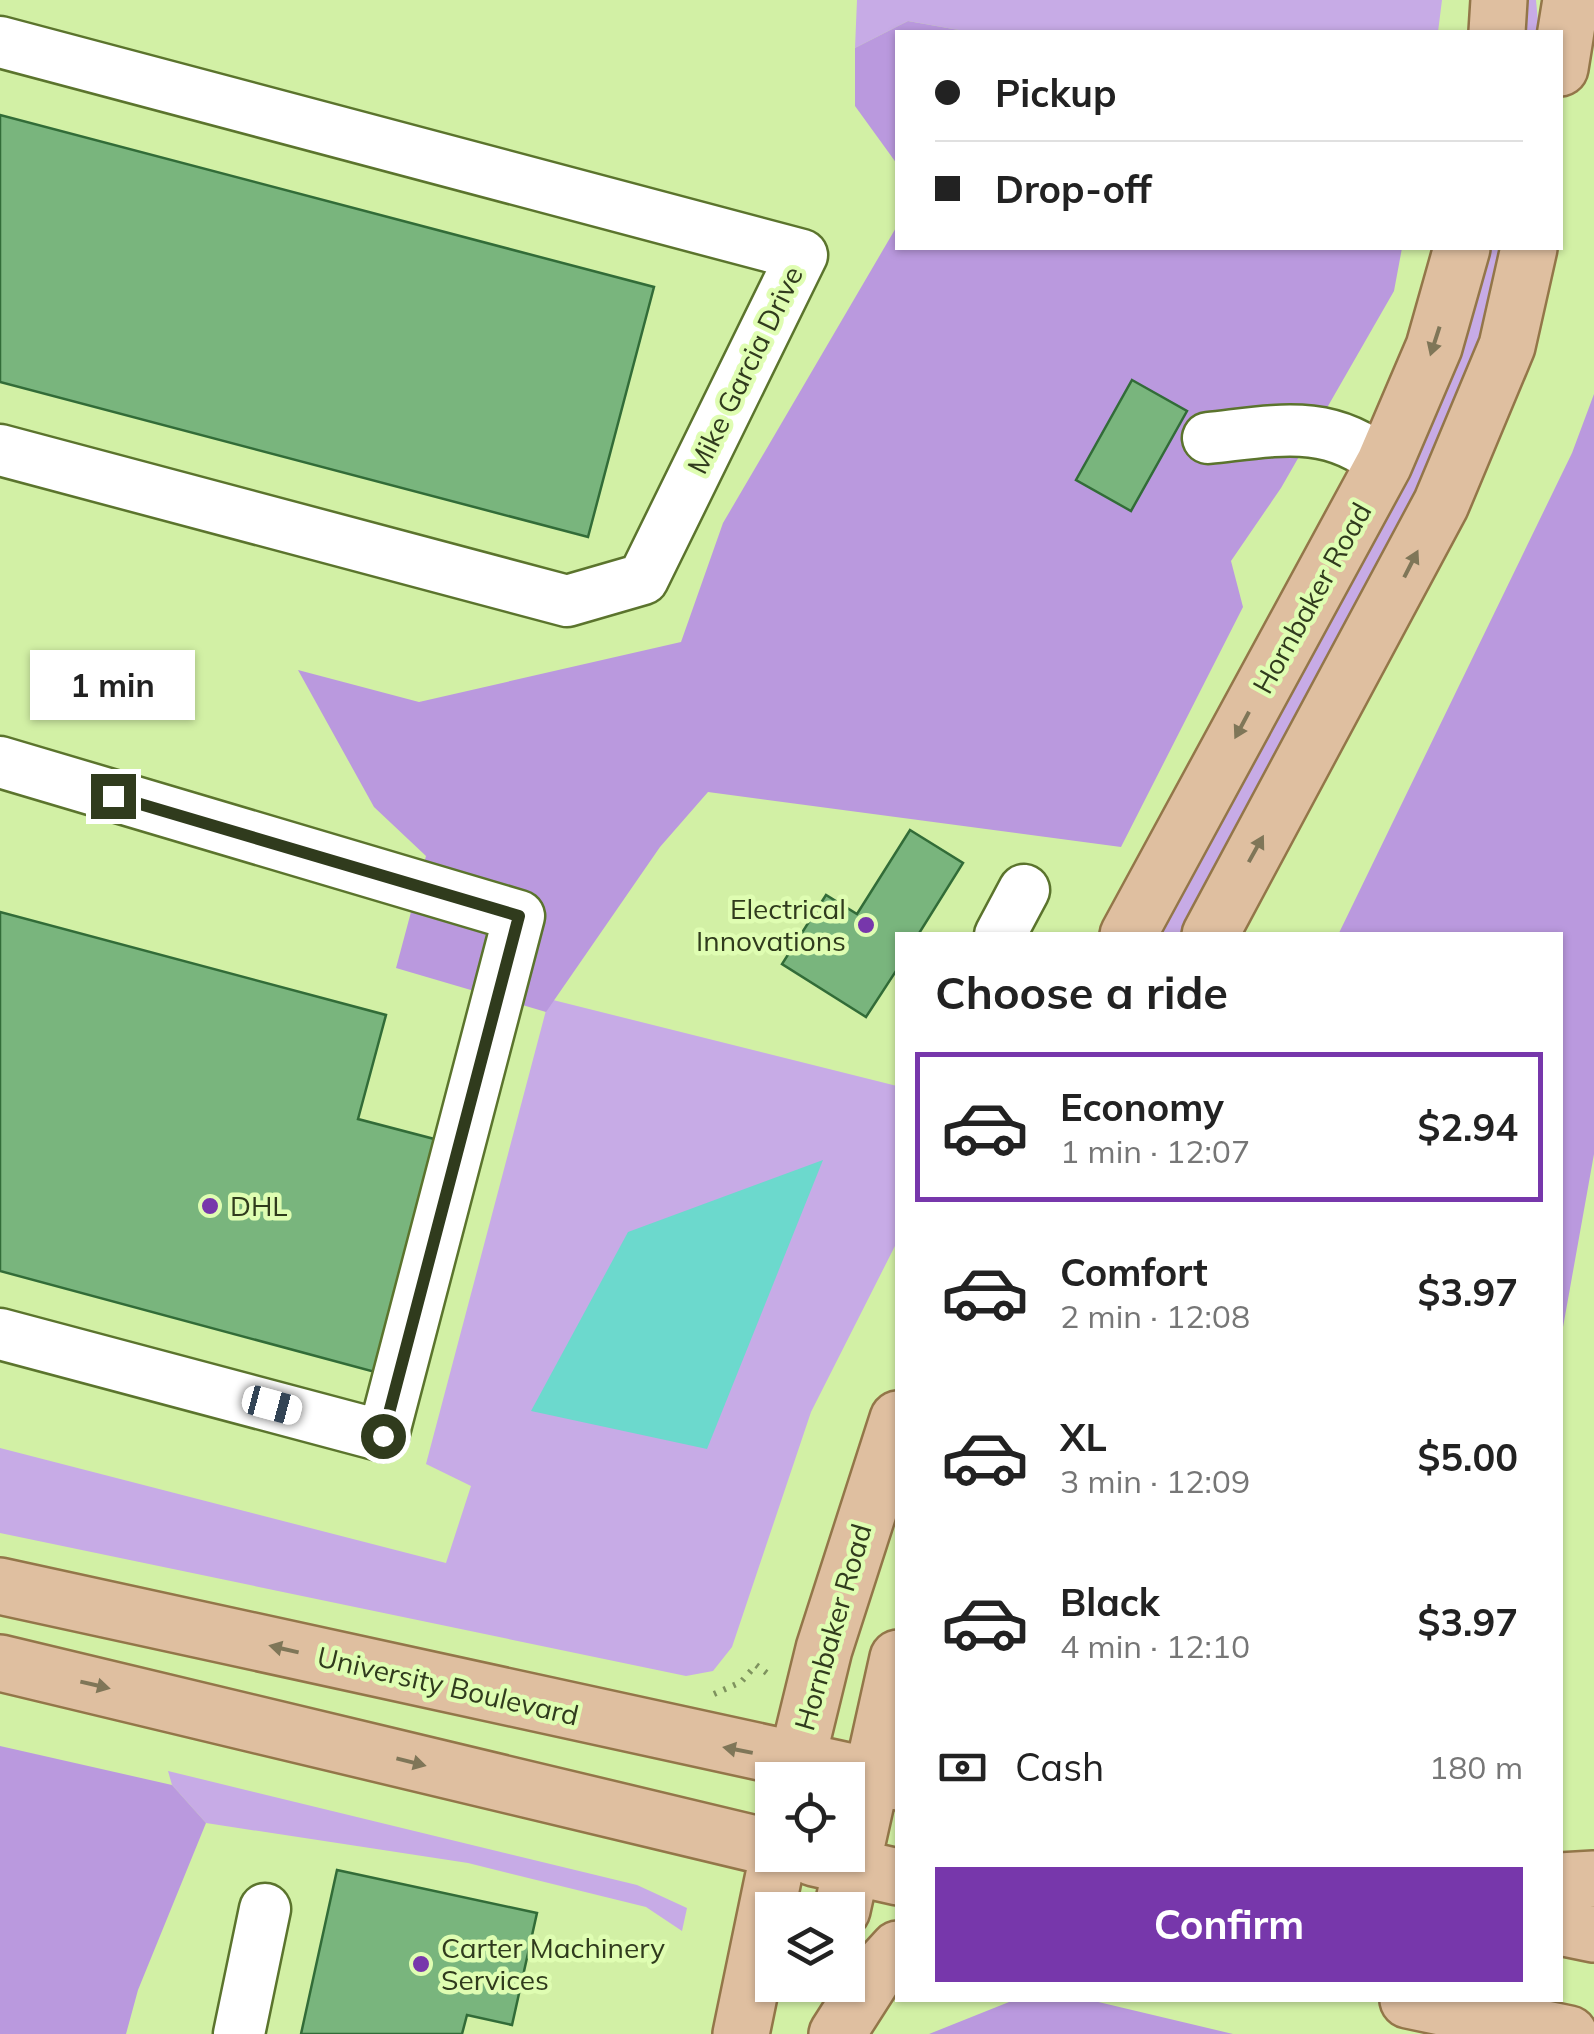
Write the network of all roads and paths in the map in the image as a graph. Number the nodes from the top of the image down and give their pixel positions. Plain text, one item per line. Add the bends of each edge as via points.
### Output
1 (1499, 0) edge
2 (1571, 0) edge
3 (1497, 30) edge
4 (0, 42) edge
5 (1563, 49) edge
6 (1461, 250) edge
7 (1529, 250) edge
8 (1208, 438) dead end
9 (0, 450) edge
10 (1384, 464) junction
11 (0, 762) edge
12 (1024, 890) dead end
13 (1002, 932) edge
14 (1130, 932) edge
15 (1212, 932) edge
16 (0, 1334) edge
17 (895, 1428) edge
18 (0, 1586) edge
19 (0, 1662) edge
20 (756, 1666) dead end
21 (770, 1676) dead end
22 (895, 1682) edge
23 (755, 1762) edge
24 (796, 1762) edge
25 (883, 1779) edge
26 (755, 1844) edge
27 (774, 1872) edge
28 (848, 1877) edge
29 (1594, 1879) edge
30 (1563, 1881) edge
31 (265, 1909) dead end
32 (1563, 1928) edge
33 (1594, 1934) edge
34 (895, 1952) edge
35 (821, 2002) edge
36 (1417, 2002) edge
37 (239, 2034) edge
38 (740, 2034) edge
39 (814, 2034) edge
40 (838, 2034) edge
41 (1569, 2034) edge

1 - 3 main road
2 - 5 main road
4 - 9 lane, Mike Garcia Drive via 802,255 642,579 567,601
6 -> 10 main road, Hornbaker Road via 1434,347
15 -> 7 main road via 1440,504 1507,346
8 - 10 lane via 1298,428 1357,441
10 -> 14 main road, Hornbaker Road
11 - 16 lane via 519,916 383,1436
12 - 13 lane
17 - 24 main road, Hornbaker Road via 824,1649
23 -> 18 main road, University Boulevard
19 -> 26 main road
20 - 21 path
22 - 25 main road
25 - 28 main road
27 - 38 main road
29 - 30 main road
31 - 37 lane
32 - 33 main road
34 - 40 main road
35 - 39 main road
36 - 41 main road

